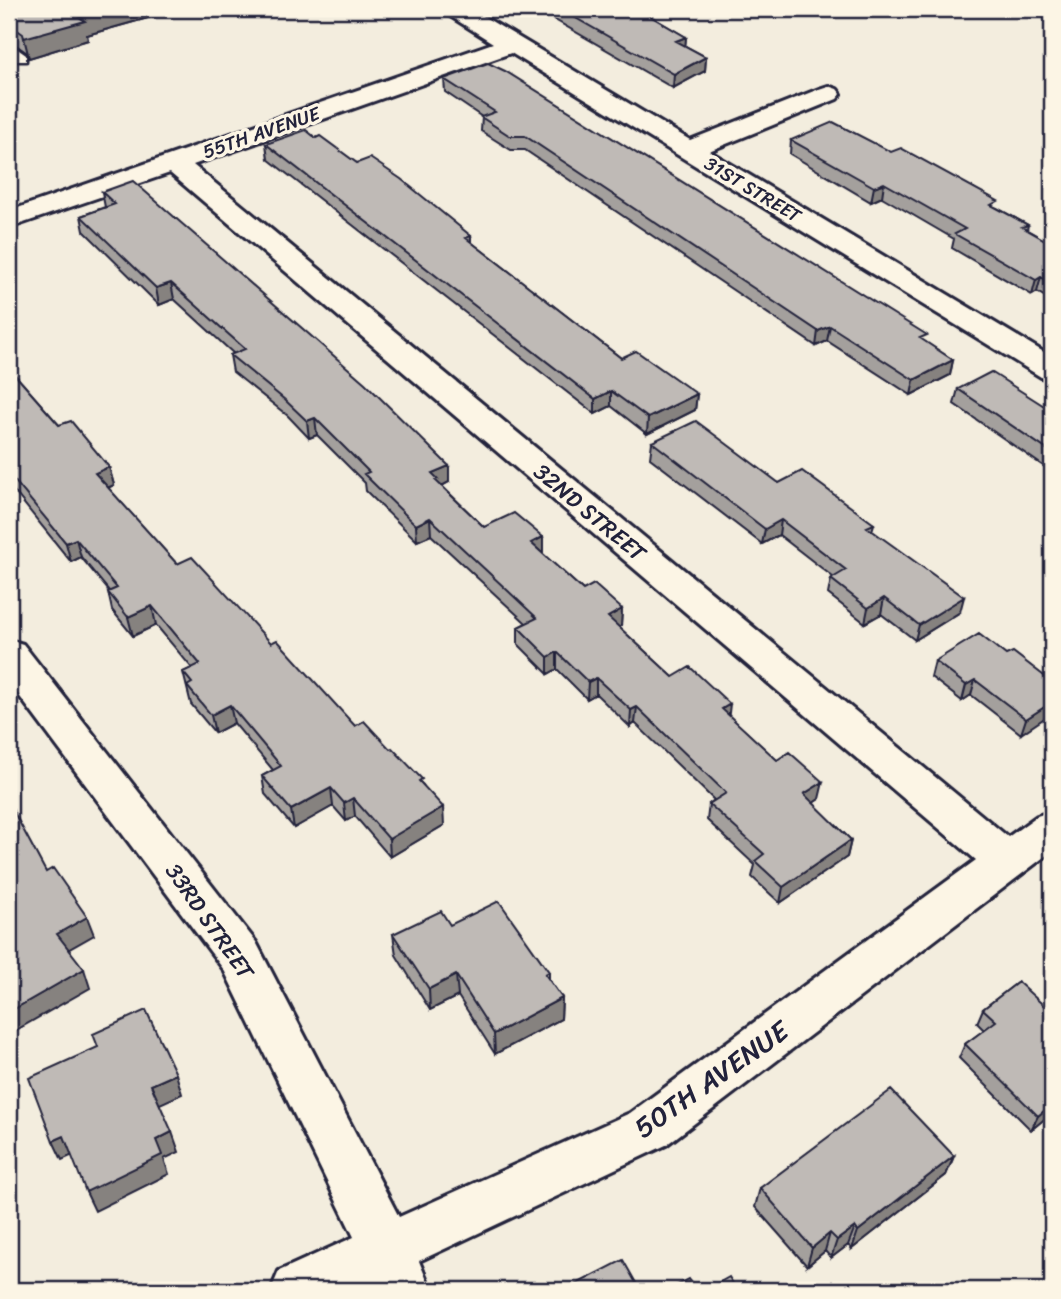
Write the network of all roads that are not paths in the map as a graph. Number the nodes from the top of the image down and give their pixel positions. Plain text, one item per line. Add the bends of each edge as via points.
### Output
1 (455, 9) edge
2 (513, 44) junction
3 (9, 47) edge
4 (21, 58) edge
5 (828, 94) dead end
6 (688, 149) junction
7 (173, 162) junction
8 (9, 220) edge
9 (1052, 370) edge
10 (9, 654) edge
11 (1052, 828) edge
12 (1008, 862) junction
13 (396, 1270) edge
14 (298, 1290) edge

1 - 2 street, 31ST STREET
2 - 6 street, 31ST STREET
2 - 7 street, 55TH AVENUE
3 - 4 lane
5 - 6 street
6 - 9 street, 31ST STREET
7 - 8 street, 55TH AVENUE
7 - 12 street, 32ND STREET
10 - 13 street, 33RD STREET via 240,956
11 - 12 street, 50TH AVENUE
12 - 13 street, 50TH AVENUE via 648,1129
13 - 14 street, 50TH AVENUE

